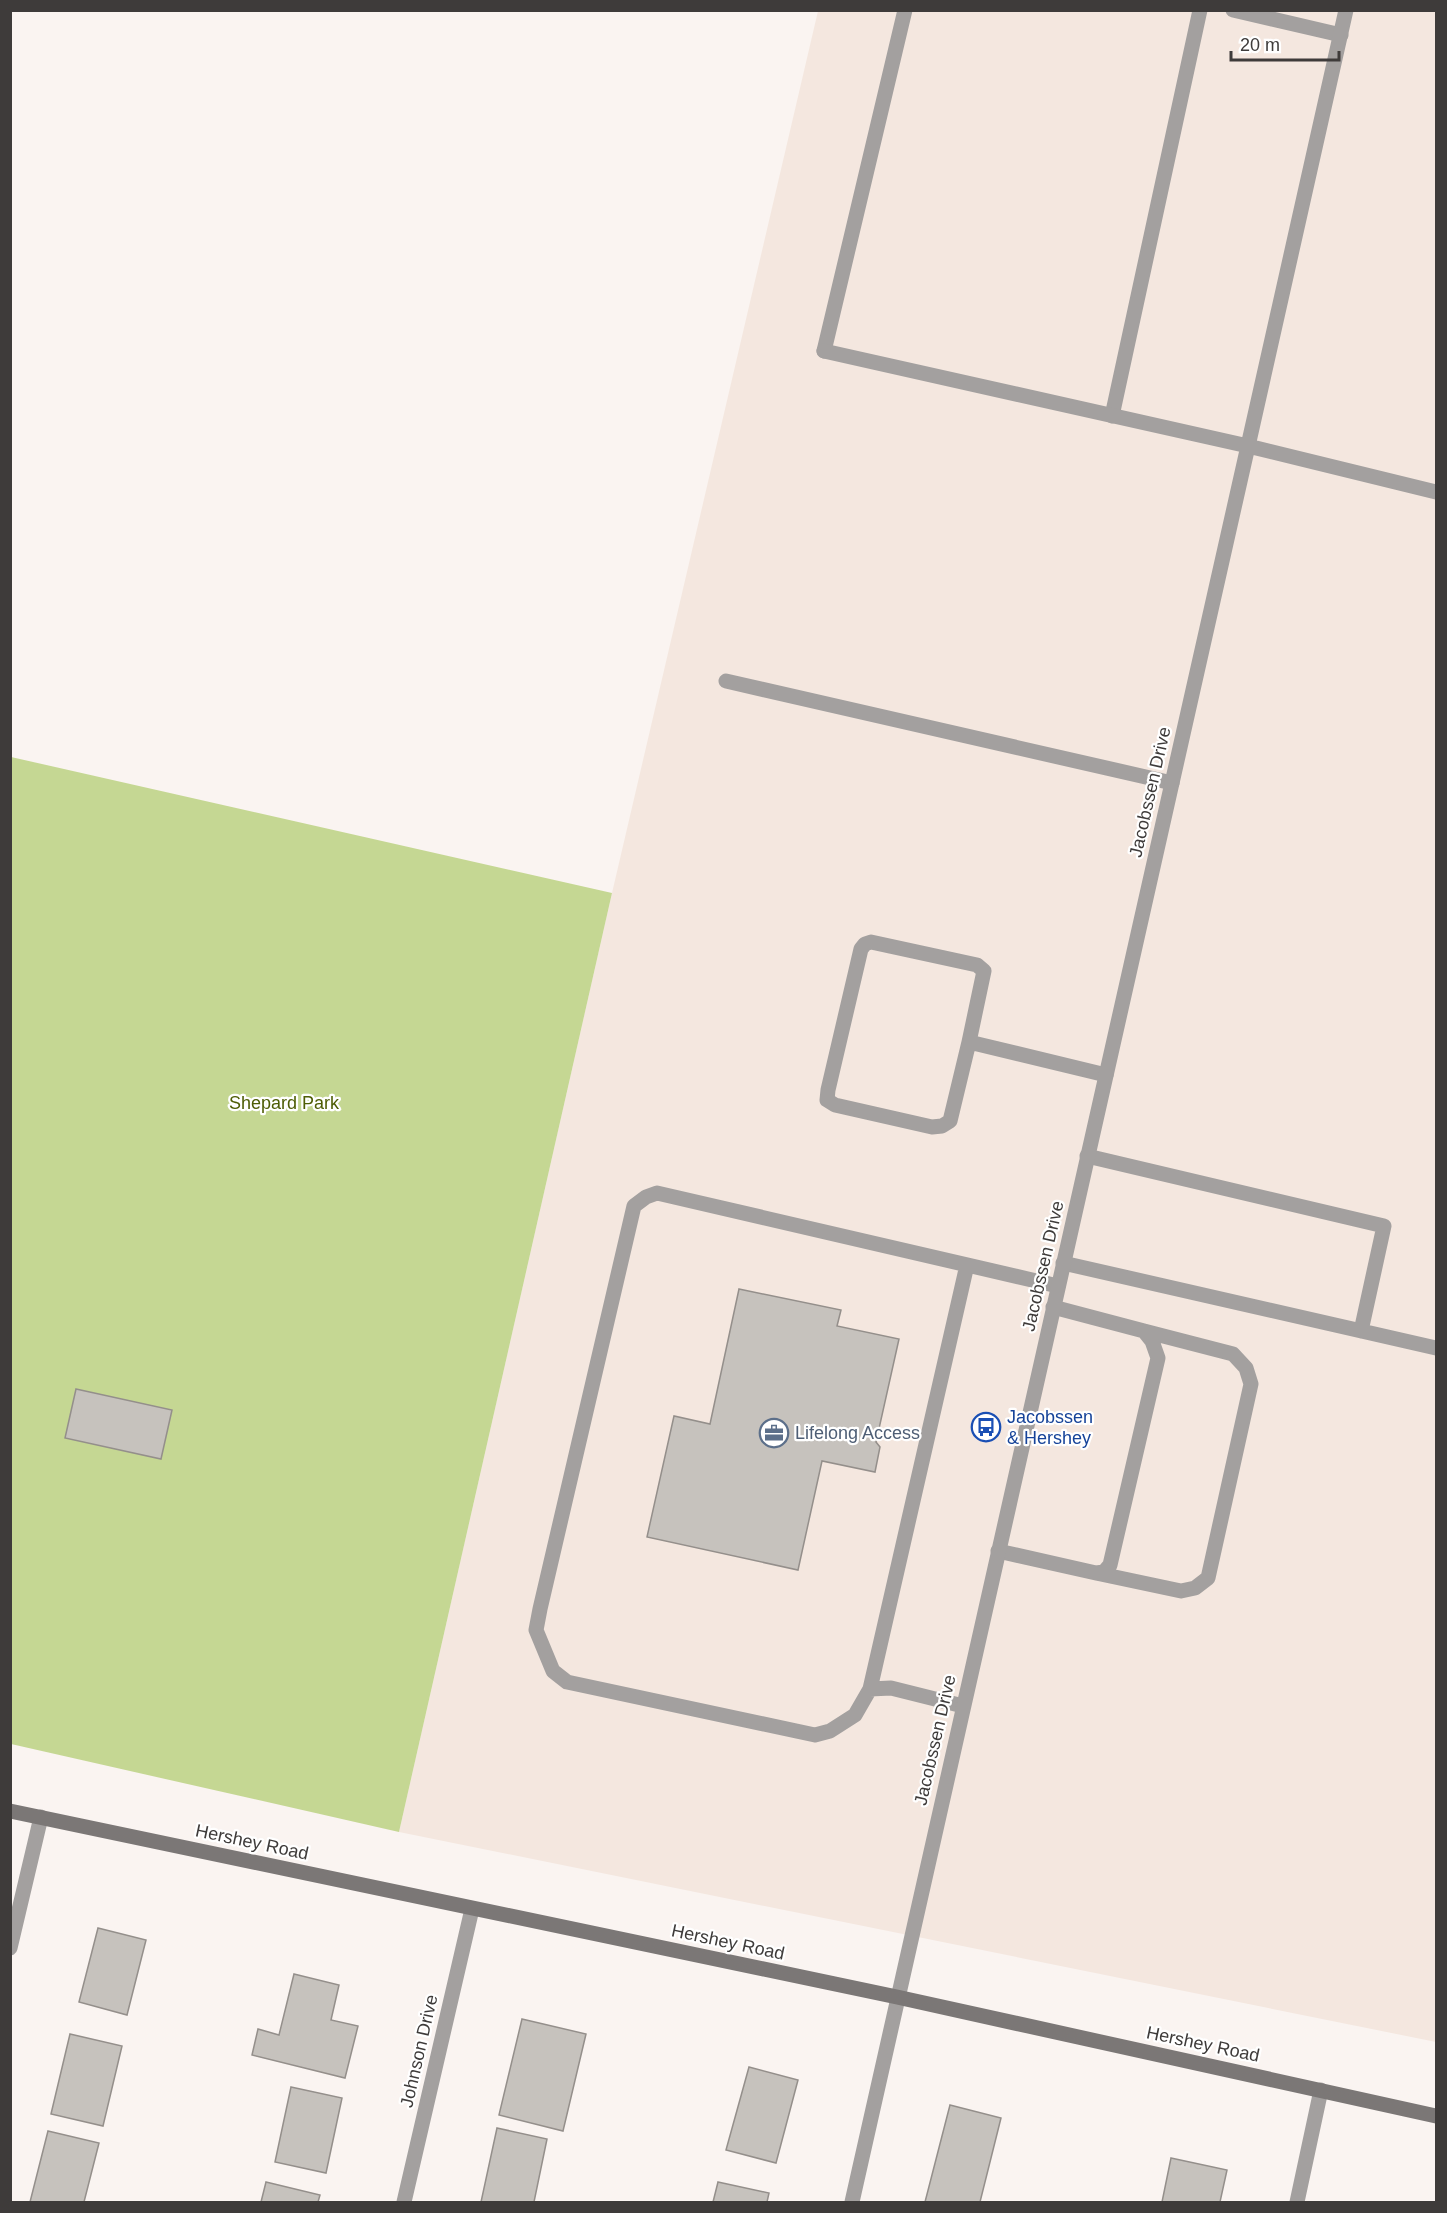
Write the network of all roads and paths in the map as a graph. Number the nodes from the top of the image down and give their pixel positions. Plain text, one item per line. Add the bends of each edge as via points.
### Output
1 (904, 10) edge
2 (1200, 10) edge
3 (1233, 10) edge
4 (1346, 10) edge
5 (1341, 35) junction
6 (1112, 416) junction
7 (1248, 446) junction
8 (1437, 492) edge
9 (726, 681) dead end
10 (1172, 783) junction
11 (969, 1042) junction
12 (1106, 1075) junction
13 (1088, 1156) junction
14 (1063, 1263) junction
15 (968, 1265) junction
16 (1058, 1286) junction
17 (1053, 1307) junction
18 (1144, 1331) junction
19 (1361, 1331) junction
20 (1437, 1348) edge
21 (998, 1551) junction
22 (1096, 1573) junction
23 (870, 1689) junction
24 (963, 1706) junction
25 (10, 1810) edge
26 (41, 1817) junction
27 (472, 1909) junction
28 (10, 1948) edge
29 (897, 1997) junction
30 (1321, 2090) junction
31 (1437, 2115) edge
32 (404, 2202) edge
33 (852, 2202) edge
34 (1298, 2202) edge

1 - 6 street via 824,351
2 - 6 street
3 - 5 street
4 - 5 street, Jacobssen Drive
5 - 7 street, Jacobssen Drive
6 - 7 street
7 - 8 street
7 - 10 street, Jacobssen Drive
9 - 10 street
10 - 12 street, Jacobssen Drive
11 - 11 street via 950,1120 942,1126 827,1101 865,944 871,942 977,965 984,971
11 - 12 street
12 - 13 street, Jacobssen Drive
13 - 14 street, Jacobssen Drive
13 - 19 street via 1384,1226
14 - 16 street, Jacobssen Drive
14 - 19 street
15 - 16 street
15 - 23 street
15 - 23 street via 657,1193 634,1206 540,1608 536,1630 554,1671 567,1682 815,1735 830,1731 855,1715
16 - 17 street, Jacobssen Drive
17 - 18 street
17 - 21 street, Jacobssen Drive
18 - 22 street via 1158,1358 1110,1565 1104,1572
18 - 22 street via 1233,1354 1246,1368 1251,1384 1208,1578 1196,1588 1181,1591
19 - 20 street
21 - 22 street
21 - 24 street, Jacobssen Drive
23 - 24 street via 891,1688
24 - 29 street, Jacobssen Drive
25 - 26 main road, Hershey Road
26 - 27 main road, Hershey Road
26 - 28 street
27 - 29 main road, Hershey Road
27 - 32 street, Johnson Drive
29 - 30 main road, Hershey Road
29 - 33 street, Jacobssen Drive
30 - 31 main road, Hershey Road
30 - 34 street

